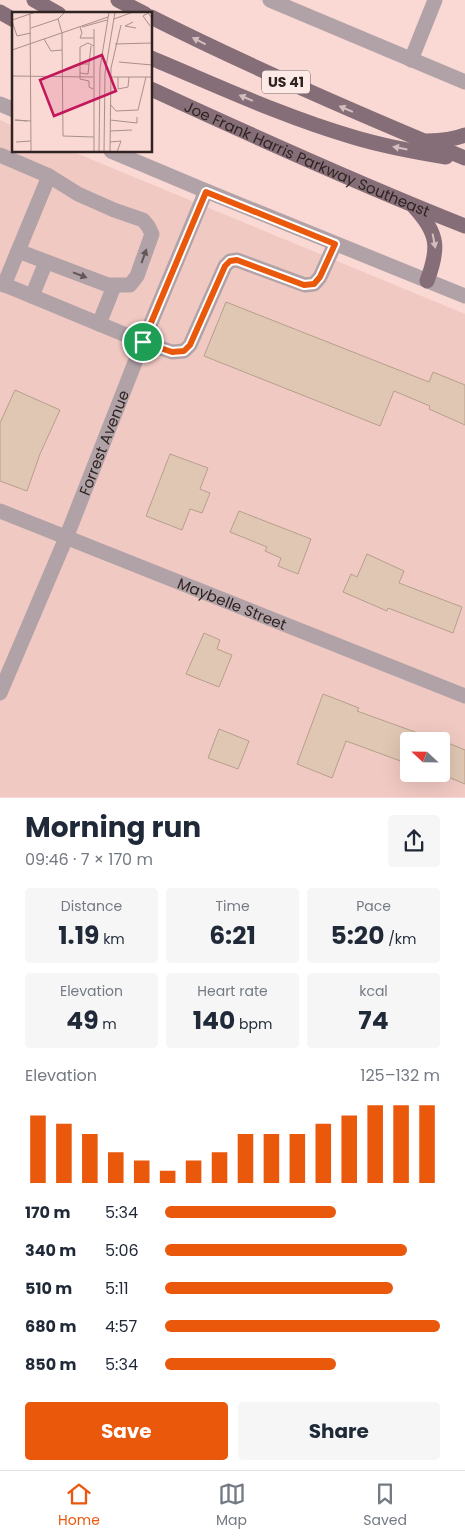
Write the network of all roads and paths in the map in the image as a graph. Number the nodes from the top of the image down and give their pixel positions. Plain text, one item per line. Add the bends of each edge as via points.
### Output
1 (34, 0) edge
2 (118, 0) edge
3 (435, 0) edge
4 (279, 2) edge
5 (0, 12) edge
6 (55, 12) edge
7 (141, 12) edge
8 (152, 17) edge
9 (12, 19) edge
10 (152, 58) edge
11 (411, 60) junction
12 (465, 82) edge
13 (152, 89) edge
14 (0, 104) edge
15 (12, 109) edge
16 (465, 135) edge
17 (424, 141) junction
18 (113, 152) edge
19 (0, 155) edge
20 (465, 159) edge
21 (49, 176) junction
22 (206, 192) junction
23 (412, 205) junction
24 (465, 226) edge
25 (335, 244) junction
26 (18, 250) junction
27 (46, 262) junction
28 (427, 281) junction
29 (2, 284) edge
30 (114, 286) junction
31 (32, 296) junction
32 (465, 296) edge
33 (99, 324) junction
34 (143, 342) junction
35 (0, 511) edge
36 (66, 538) junction
37 (0, 693) edge
38 (465, 696) edge

1 - 6 main road
2 - 7 main road
3 - 11 street
4 - 11 street
5 - 9 main road
17 -> 8 main road, US 41 via 265,73
20 -> 10 main road via 354,138
11 - 12 street
13 - 23 main road, Joe Frank Harris Parkway Southeast
14 - 15 street
16 - 17 main road via 456,139
17 - 20 main road, US 41
18 - 22 street
19 - 21 street
21 - 26 street
30 -> 21 street via 130,285 137,276 152,234 148,226 143,220 78,194
22 - 25 street
22 - 34 street, Forrest Avenue
23 - 24 main road, Joe Frank Harris Parkway Southeast
23 -> 28 main road via 430,227 436,241 436,256
25 - 28 street
25 - 34 street via 314,284 304,285 237,260 230,261 190,345 184,351 172,352
26 - 27 street
26 - 29 street
27 -> 30 street
27 - 31 street
28 - 32 street
29 - 31 street
30 - 33 street
31 - 33 street
33 - 34 street
34 - 36 street, Forrest Avenue
35 - 36 street, Maybelle Street
36 - 37 street, Forrest Avenue
36 - 38 street, Maybelle Street

